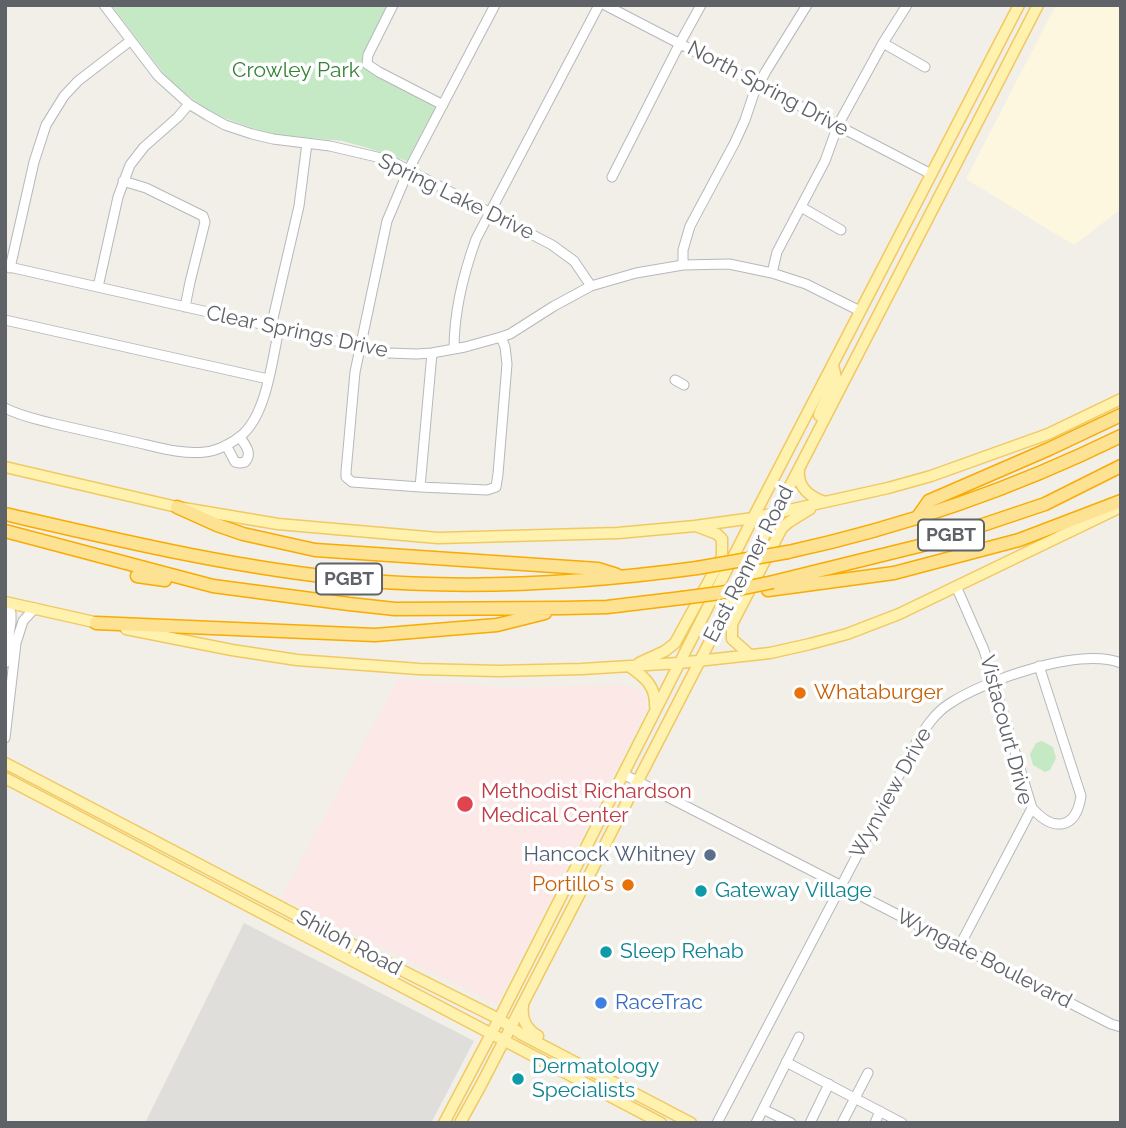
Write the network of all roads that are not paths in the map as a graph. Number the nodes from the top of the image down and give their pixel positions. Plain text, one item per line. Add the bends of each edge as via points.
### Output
1 (104, 5) edge
2 (393, 5) edge
3 (495, 5) edge
4 (599, 5) edge
5 (605, 5) edge
6 (701, 5) edge
7 (807, 5) edge
8 (907, 5) edge
9 (1019, 5) edge
10 (1038, 5) edge
11 (130, 41) junction
12 (680, 43) junction
13 (883, 43) junction
14 (925, 67) dead end
15 (760, 84) junction
16 (189, 104) junction
17 (443, 105) junction
18 (967, 108) junction
19 (982, 115) junction
20 (838, 125) junction
21 (307, 143) junction
22 (409, 169) junction
23 (953, 170) junction
24 (931, 174) junction
25 (611, 177) dead end
26 (123, 181) junction
27 (801, 208) junction
28 (490, 212) junction
29 (927, 219) junction
30 (841, 230) dead end
31 (683, 265) junction
32 (8, 267) edge
33 (772, 273) junction
34 (591, 286) junction
35 (98, 288) junction
36 (185, 307) junction
37 (860, 311) junction
38 (876, 319) junction
39 (5, 320) edge
40 (275, 328) junction
41 (501, 337) junction
42 (359, 347) junction
43 (454, 349) junction
44 (432, 352) junction
45 (833, 365) junction
46 (268, 379) junction
47 (1121, 399) edge
48 (6, 409) edge
49 (1121, 415) edge
50 (824, 419) junction
51 (1121, 436) edge
52 (240, 437) junction
53 (226, 445) junction
54 (1121, 466) edge
55 (5, 467) edge
56 (799, 467) junction
57 (420, 487) junction
58 (825, 502) junction
59 (1121, 504) edge
60 (177, 507) junction
61 (775, 513) junction
62 (5, 514) edge
63 (753, 518) junction
64 (917, 518) junction
65 (695, 526) junction
66 (5, 531) edge
67 (138, 576) dead end
68 (624, 577) junction
69 (213, 586) junction
70 (770, 586) junction
71 (956, 586) junction
72 (6, 602) edge
73 (35, 608) junction
74 (564, 608) junction
75 (96, 622) junction
76 (750, 655) junction
77 (699, 660) junction
78 (5, 663) edge
79 (679, 663) junction
80 (1121, 663) edge
81 (1039, 666) junction
82 (630, 667) junction
83 (9, 674) edge
84 (995, 682) junction
85 (654, 710) junction
86 (5, 738) edge
87 (5, 763) edge
88 (623, 774) junction
89 (5, 778) edge
90 (637, 781) junction
91 (1032, 808) junction
92 (574, 872) junction
93 (840, 886) junction
94 (580, 892) junction
95 (262, 897) junction
96 (253, 907) junction
97 (552, 914) junction
98 (560, 930) junction
99 (959, 947) junction
100 (409, 974) junction
101 (402, 986) junction
102 (524, 1000) junction
103 (499, 1019) junction
104 (511, 1027) junction
105 (1121, 1027) edge
106 (492, 1032) junction
107 (799, 1037) dead end
108 (504, 1040) junction
109 (786, 1062) junction
110 (583, 1066) junction
111 (867, 1073) dead end
112 (612, 1082) junction
113 (829, 1084) junction
114 (606, 1094) junction
115 (855, 1098) junction
116 (763, 1109) junction
117 (880, 1111) junction
118 (444, 1123) edge
119 (460, 1123) edge
120 (661, 1123) edge
121 (691, 1123) edge
122 (717, 1123) edge
123 (756, 1123) edge
124 (792, 1123) edge
125 (810, 1123) edge
126 (842, 1123) edge
127 (875, 1123) edge
128 (902, 1123) edge

1 - 11 street, Spring Lake Drive
2 - 17 street via 367,64
3 - 17 street
4 - 28 street
5 - 12 street, North Spring Drive
6 - 12 street
7 - 15 street
8 - 13 street
9 - 18 main road, East Renner Road
10 - 19 main road, East Renner Road
11 - 16 street, Spring Lake Drive
11 - 32 street via 78,81 46,125
12 - 15 street, North Spring Drive
12 - 25 street
13 - 14 street
13 - 20 street
15 - 20 street, North Spring Drive
15 - 31 street via 690,226
16 - 21 street, Spring Lake Drive via 251,134
16 - 26 street via 135,156
17 - 22 street
18 - 19 main road
18 - 24 main road, East Renner Road
19 - 23 main road, East Renner Road
20 - 24 street, North Spring Drive
20 - 27 street
21 - 22 street, Spring Lake Drive via 374,156
21 - 40 street
22 - 28 street, Spring Lake Drive
22 - 42 street via 387,221
23 - 24 main road
23 - 29 main road, East Renner Road
24 - 29 main road via 938,186 927,206
24 - 37 main road, East Renner Road
26 - 35 street
26 - 36 street via 203,216
27 - 30 street
27 - 33 street
28 - 34 street, Spring Lake Drive via 563,252
28 - 43 street via 467,264 456,307
29 - 38 main road, East Renner Road
31 - 33 street, Clear Springs Drive via 729,264
31 - 34 street, Clear Springs Drive
32 - 35 street, Clear Springs Drive
33 - 37 street, Clear Springs Drive
34 - 41 street, Clear Springs Drive
35 - 36 street, Clear Springs Drive
36 - 40 street, Clear Springs Drive
37 - 38 main road
37 - 45 main road, East Renner Road
38 - 50 main road, East Renner Road
39 - 46 street
40 - 42 street, Clear Springs Drive
40 - 46 street
41 - 43 street, Clear Springs Drive
41 - 57 street via 506,374 496,487
42 - 44 street, Clear Springs Drive via 416,355
42 - 57 street via 346,477 364,483
43 - 44 street, Clear Springs Drive
44 - 57 street
45 - 50 main road via 836,378 819,415
45 - 63 main road, East Renner Road
46 - 52 street via 259,411
47 - 58 main road via 1048,434 931,476
48 - 53 street via 185,452 207,452
49 - 64 highway via 929,501
50 - 56 main road, East Renner Road
51 - 64 highway, PGBT via 1015,483
52 - 53 street
52 - 53 street via 249,452 245,462 235,462
54 - 70 highway, PGBT via 1045,503 923,545
55 - 60 main road
56 - 58 main road via 801,486
56 - 61 main road, East Renner Road
58 - 61 main road
58 - 76 main road via 782,528 732,624 732,639
59 - 70 highway via 1019,540 894,573
59 - 71 main road
60 - 65 main road via 278,524 438,538
60 - 68 highway via 243,534 305,549 598,569
61 - 63 main road
61 - 77 main road, East Renner Road
62 - 68 highway, PGBT via 185,554 335,578 469,583
63 - 65 main road
63 - 79 main road, East Renner Road
64 - 68 highway, PGBT, bridge via 788,552
65 - 82 main road via 722,539 722,557 675,643
66 - 69 highway, PGBT
67 - 69 highway
69 - 74 highway, PGBT via 395,609
70 - 74 highway, PGBT, bridge via 607,607
71 - 76 main road via 849,633
71 - 84 street, Vistacourt Drive
72 - 73 main road
72 - 78 street via 11,622
73 - 75 main road
73 - 83 street via 23,621
74 - 75 highway via 497,625 375,635
75 - 82 main road via 297,660 498,671
76 - 77 main road
77 - 79 main road
77 - 90 main road, East Renner Road
79 - 82 main road
79 - 85 main road, East Renner Road
80 - 81 street, Wynview Drive via 1075,659
81 - 84 street, Wynview Drive
81 - 91 street via 1081,796 1076,815 1064,824 1048,822
82 - 85 main road via 654,690
83 - 86 street
84 - 91 street, Vistacourt Drive
84 - 93 street, Wynview Drive via 947,705 931,720
85 - 88 main road, East Renner Road
87 - 95 main road, Shiloh Road
88 - 90 street, Wyngate Boulevard
88 - 92 main road, East Renner Road
89 - 96 main road, Shiloh Road
90 - 93 street, Wyngate Boulevard
90 - 94 main road, East Renner Road
91 - 99 street, Vistacourt Drive
92 - 94 main road via 573,886
92 - 97 main road, East Renner Road
93 - 99 street, Wyngate Boulevard
93 - 122 street, Wynview Drive
94 - 98 main road, East Renner Road
95 - 96 main road
95 - 100 main road, Shiloh Road
96 - 101 main road, Shiloh Road
97 - 98 main road
97 - 103 main road, East Renner Road
98 - 102 main road, East Renner Road
99 - 105 street, Wyngate Boulevard
100 - 101 main road
100 - 103 main road, Shiloh Road
101 - 106 main road, Shiloh Road
102 - 104 main road, East Renner Road
102 - 110 main road via 524,1022 530,1032 579,1059
103 - 104 main road, Shiloh Road
103 - 106 main road, East Renner Road
104 - 108 main road, East Renner Road
104 - 110 main road, Shiloh Road
106 - 108 main road, Shiloh Road
106 - 118 main road, East Renner Road
107 - 109 street
108 - 114 main road, Shiloh Road
108 - 119 main road, East Renner Road
109 - 113 street
109 - 116 street
110 - 112 main road, Shiloh Road
111 - 115 street
112 - 114 main road
112 - 121 main road, Shiloh Road
113 - 115 street
113 - 125 street
114 - 120 main road, Shiloh Road
115 - 117 street
115 - 126 street
116 - 123 street
116 - 124 street
117 - 127 street
117 - 128 street

